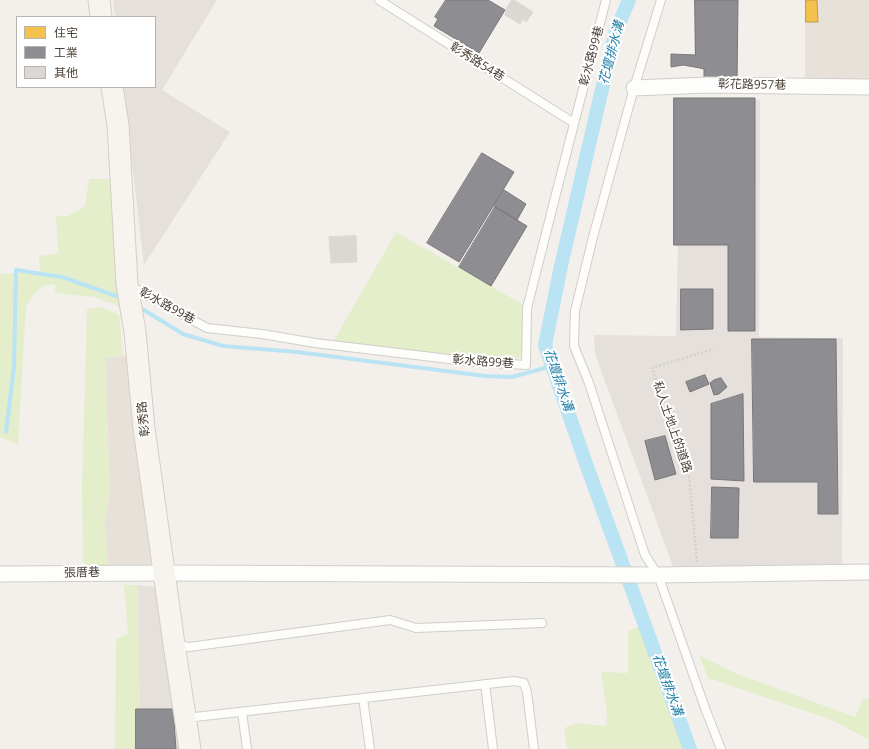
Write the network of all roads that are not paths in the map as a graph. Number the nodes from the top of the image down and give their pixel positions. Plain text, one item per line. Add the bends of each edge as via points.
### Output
1 (99, 0) edge
2 (379, 0) edge
3 (606, 0) edge
4 (661, 0) edge
5 (101, 16) edge
6 (869, 87) edge
7 (112, 88) edge
8 (634, 88) junction
9 (574, 123) junction
10 (127, 284) junction
11 (869, 572) edge
12 (165, 573) junction
13 (0, 574) edge
14 (658, 575) junction
15 (542, 623) dead end
16 (174, 644) junction
17 (485, 684) junction
18 (364, 698) junction
19 (242, 712) junction
20 (186, 718) junction
21 (190, 749) edge
22 (247, 749) edge
23 (370, 749) edge
24 (493, 749) edge
25 (534, 749) edge
26 (720, 749) edge

1 - 5 street
2 - 9 lane, 彰秀路54巷
3 - 9 lane, 彰水路99巷
4 - 8 lane
6 - 8 street, 彰花路957巷 via 708,85
7 - 10 street, 彰秀路 via 118,125
8 - 14 lane via 575,311 574,346 645,556
9 - 10 lane, 彰水路99巷 via 527,308 526,365 474,362 207,328
10 - 12 street, 彰秀路 via 136,332 144,428
11 - 14 street, 張厝巷
12 - 13 street, 張厝巷
12 - 14 street, 張厝巷
12 - 16 street, 彰秀路
14 - 26 lane
15 - 16 lane via 416,628 390,620 189,647
16 - 20 street, 彰秀路
17 - 18 lane
17 - 24 lane
17 - 25 lane via 514,681 524,683
18 - 19 lane
18 - 23 lane
19 - 20 lane
19 - 22 lane
20 - 21 street, 彰秀路

